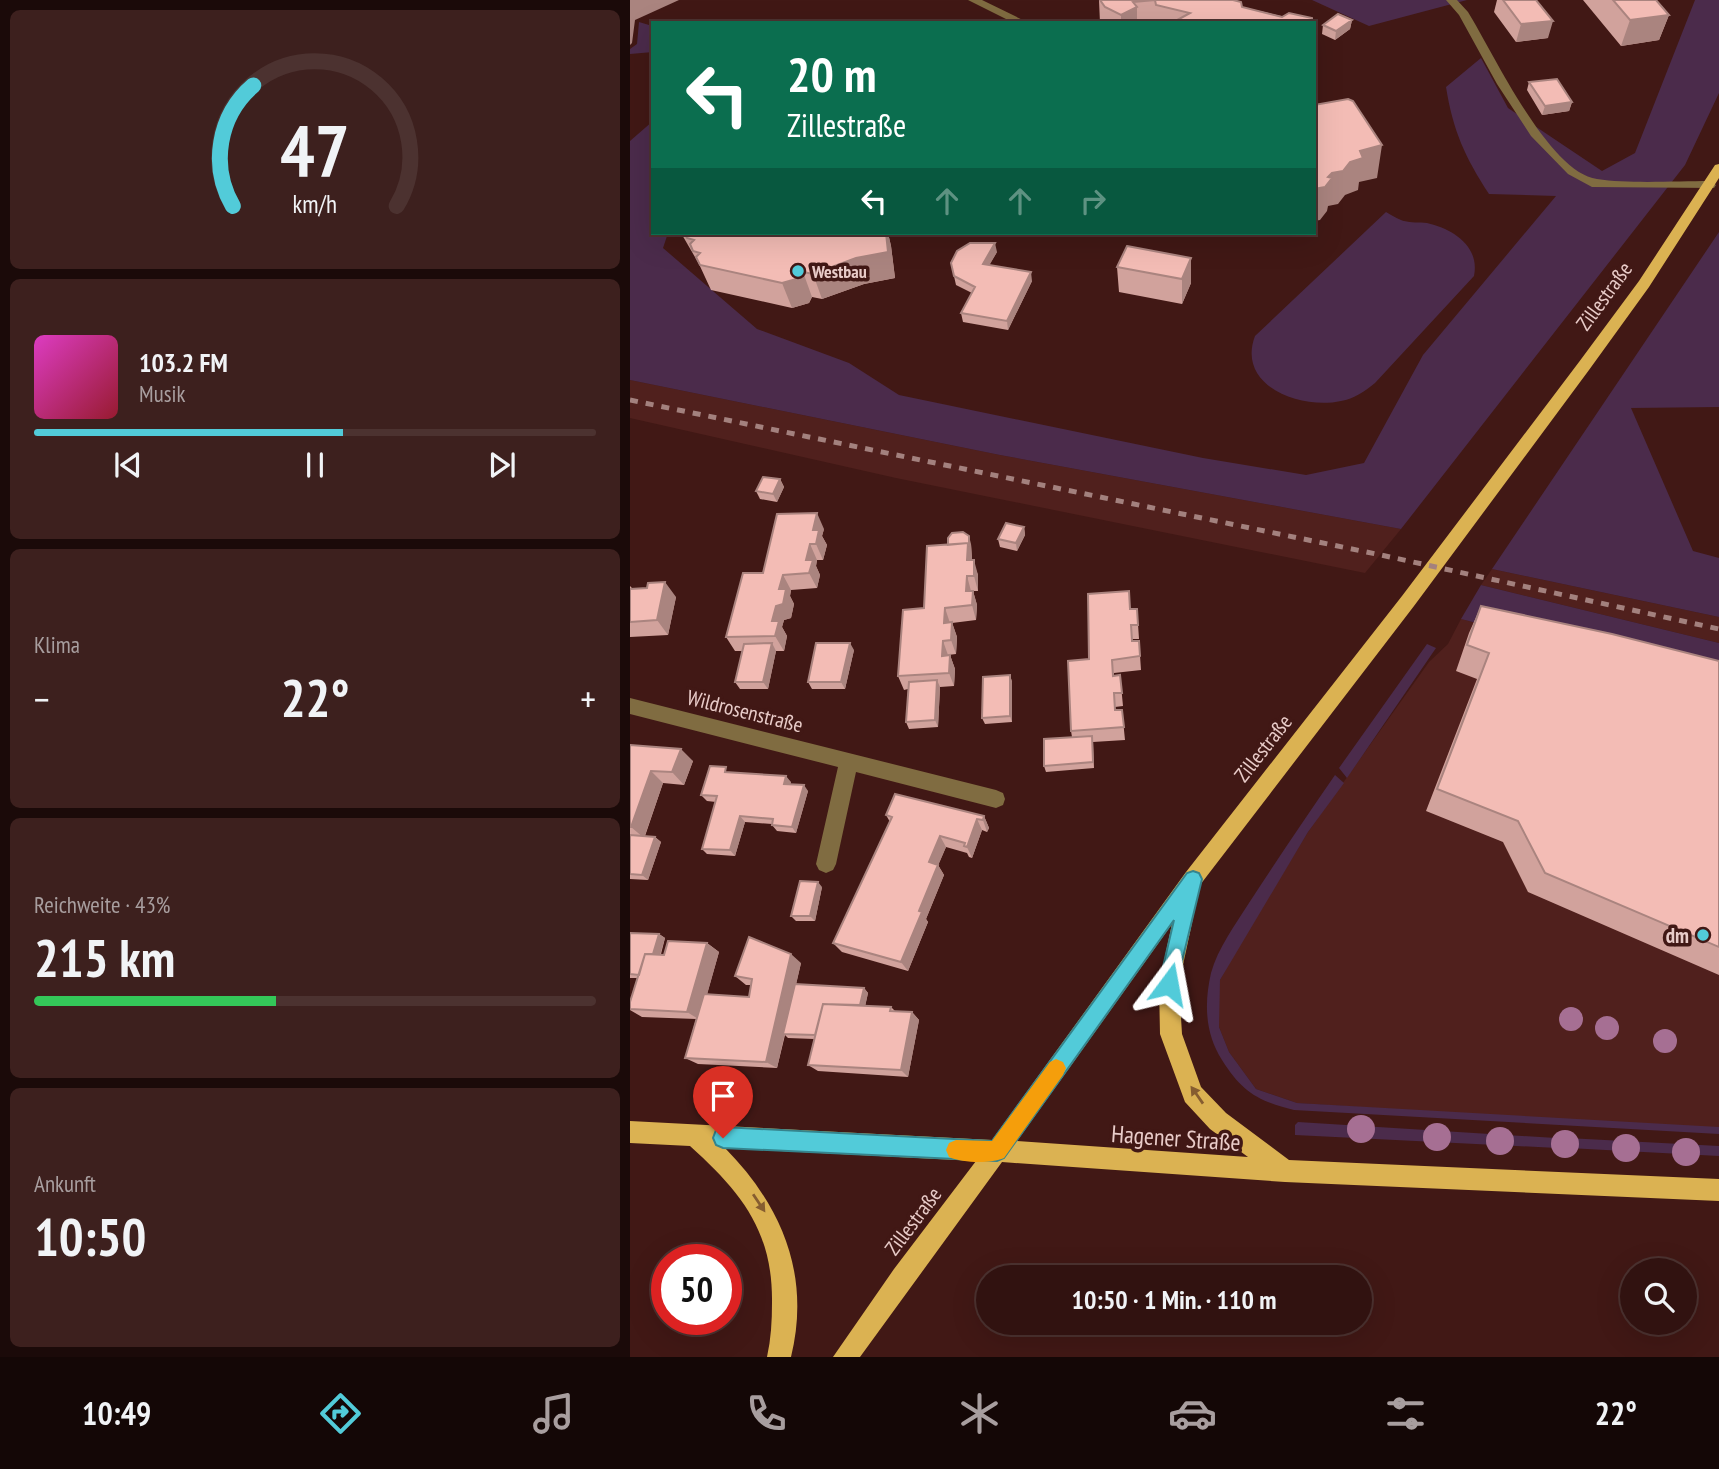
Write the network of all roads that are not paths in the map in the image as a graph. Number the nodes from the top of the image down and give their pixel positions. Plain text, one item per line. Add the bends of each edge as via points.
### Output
1 (973, 0) edge
2 (1451, 0) edge
3 (1020, 21) edge
4 (1719, 168) edge
5 (1710, 184) junction
6 (630, 706) edge
7 (849, 761) junction
8 (996, 799) dead end
9 (826, 864) dead end
10 (1193, 879) junction
11 (630, 1132) edge
12 (695, 1136) junction
13 (997, 1151) junction
14 (1285, 1171) junction
15 (1719, 1190) edge
16 (779, 1357) edge
17 (845, 1357) edge

1 - 3 street
2 - 5 street via 1464,14 1537,136 1574,176 1592,183
4 - 5 main road, Zillestraße
5 - 10 main road, Zillestraße via 1584,366
6 - 7 street, Wildrosenstraße
7 - 8 street, Wildrosenstraße
7 - 9 street
10 - 13 main road, Zillestraße
14 -> 10 main road via 1218,1121 1193,1094 1171,1034 1169,984
11 - 12 main road, Hagener Straße
12 - 13 main road, Hagener Straße
12 -> 16 main road via 728,1164 770,1222 786,1289
13 - 14 main road, Hagener Straße
13 - 17 main road, Zillestraße
14 - 15 main road, Hagener Straße

